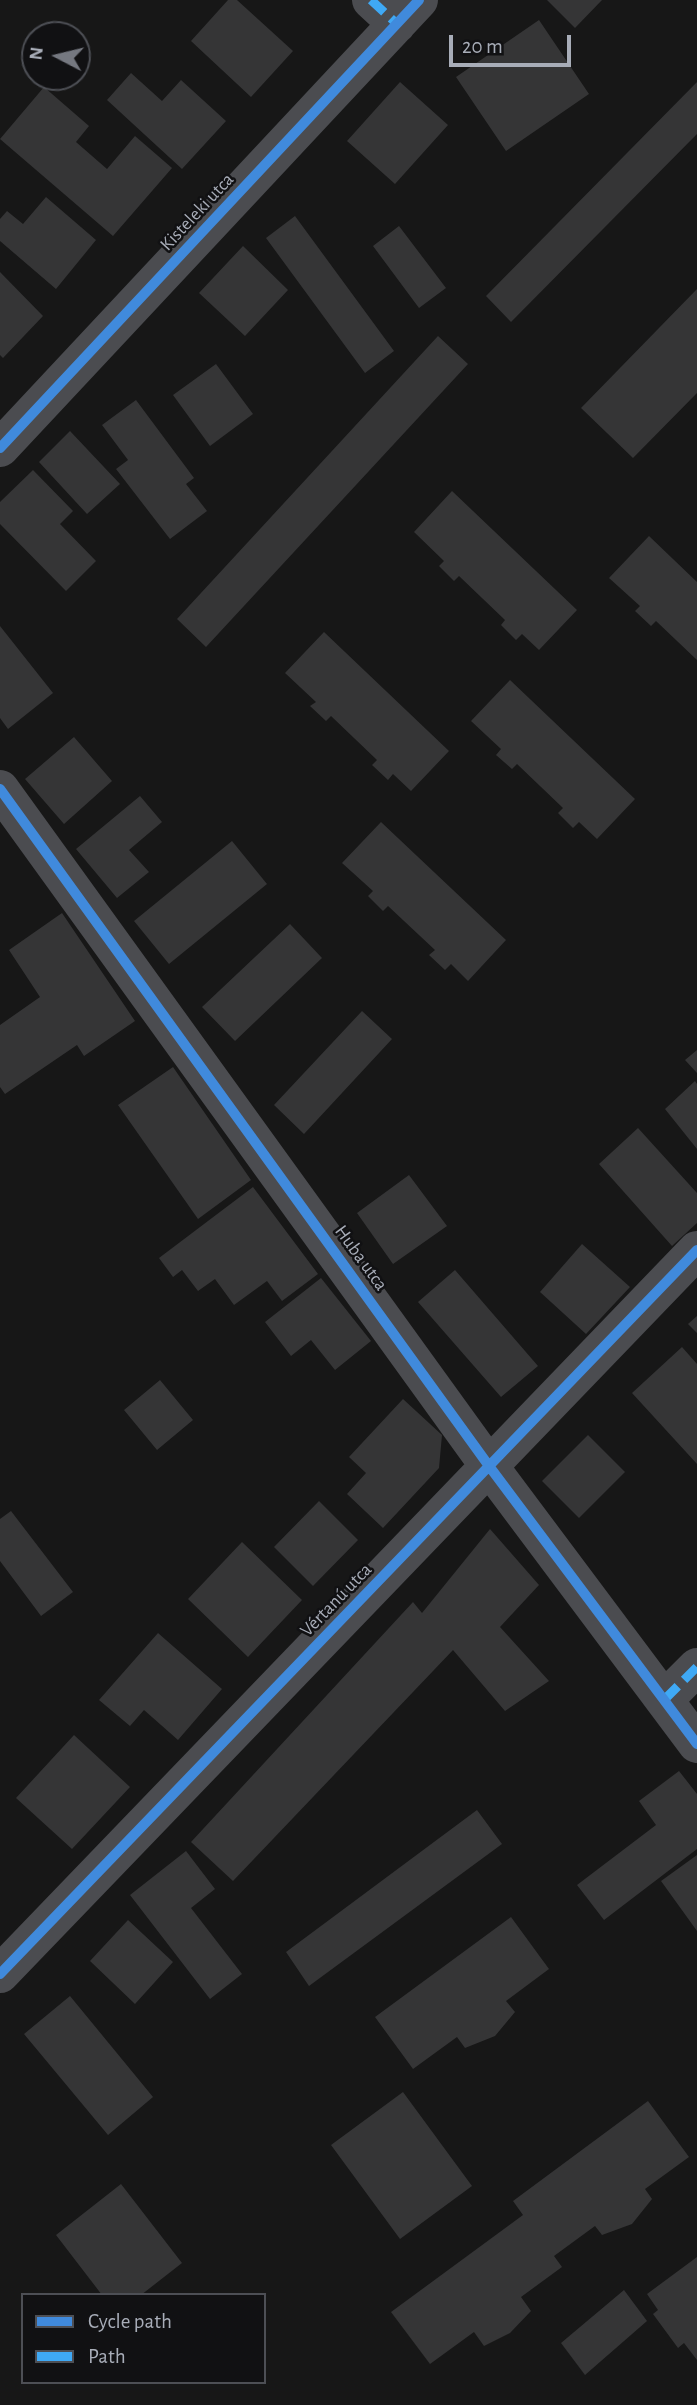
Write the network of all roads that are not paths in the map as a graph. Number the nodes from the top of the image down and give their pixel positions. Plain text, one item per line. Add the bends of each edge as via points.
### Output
1 (396, 8) edge
2 (0, 447) edge
3 (0, 789) edge
4 (697, 1250) edge
5 (489, 1466) junction
6 (697, 1667) edge
7 (665, 1699) junction
8 (697, 1744) edge
9 (0, 1974) edge

1 - 2 street, Kisteleki utca
3 - 5 street, Huba utca
4 - 5 street, Vértanú utca
5 - 7 street, Huba utca
5 - 9 street, Vértanú utca
6 - 7 street
7 - 8 street, Huba utca

